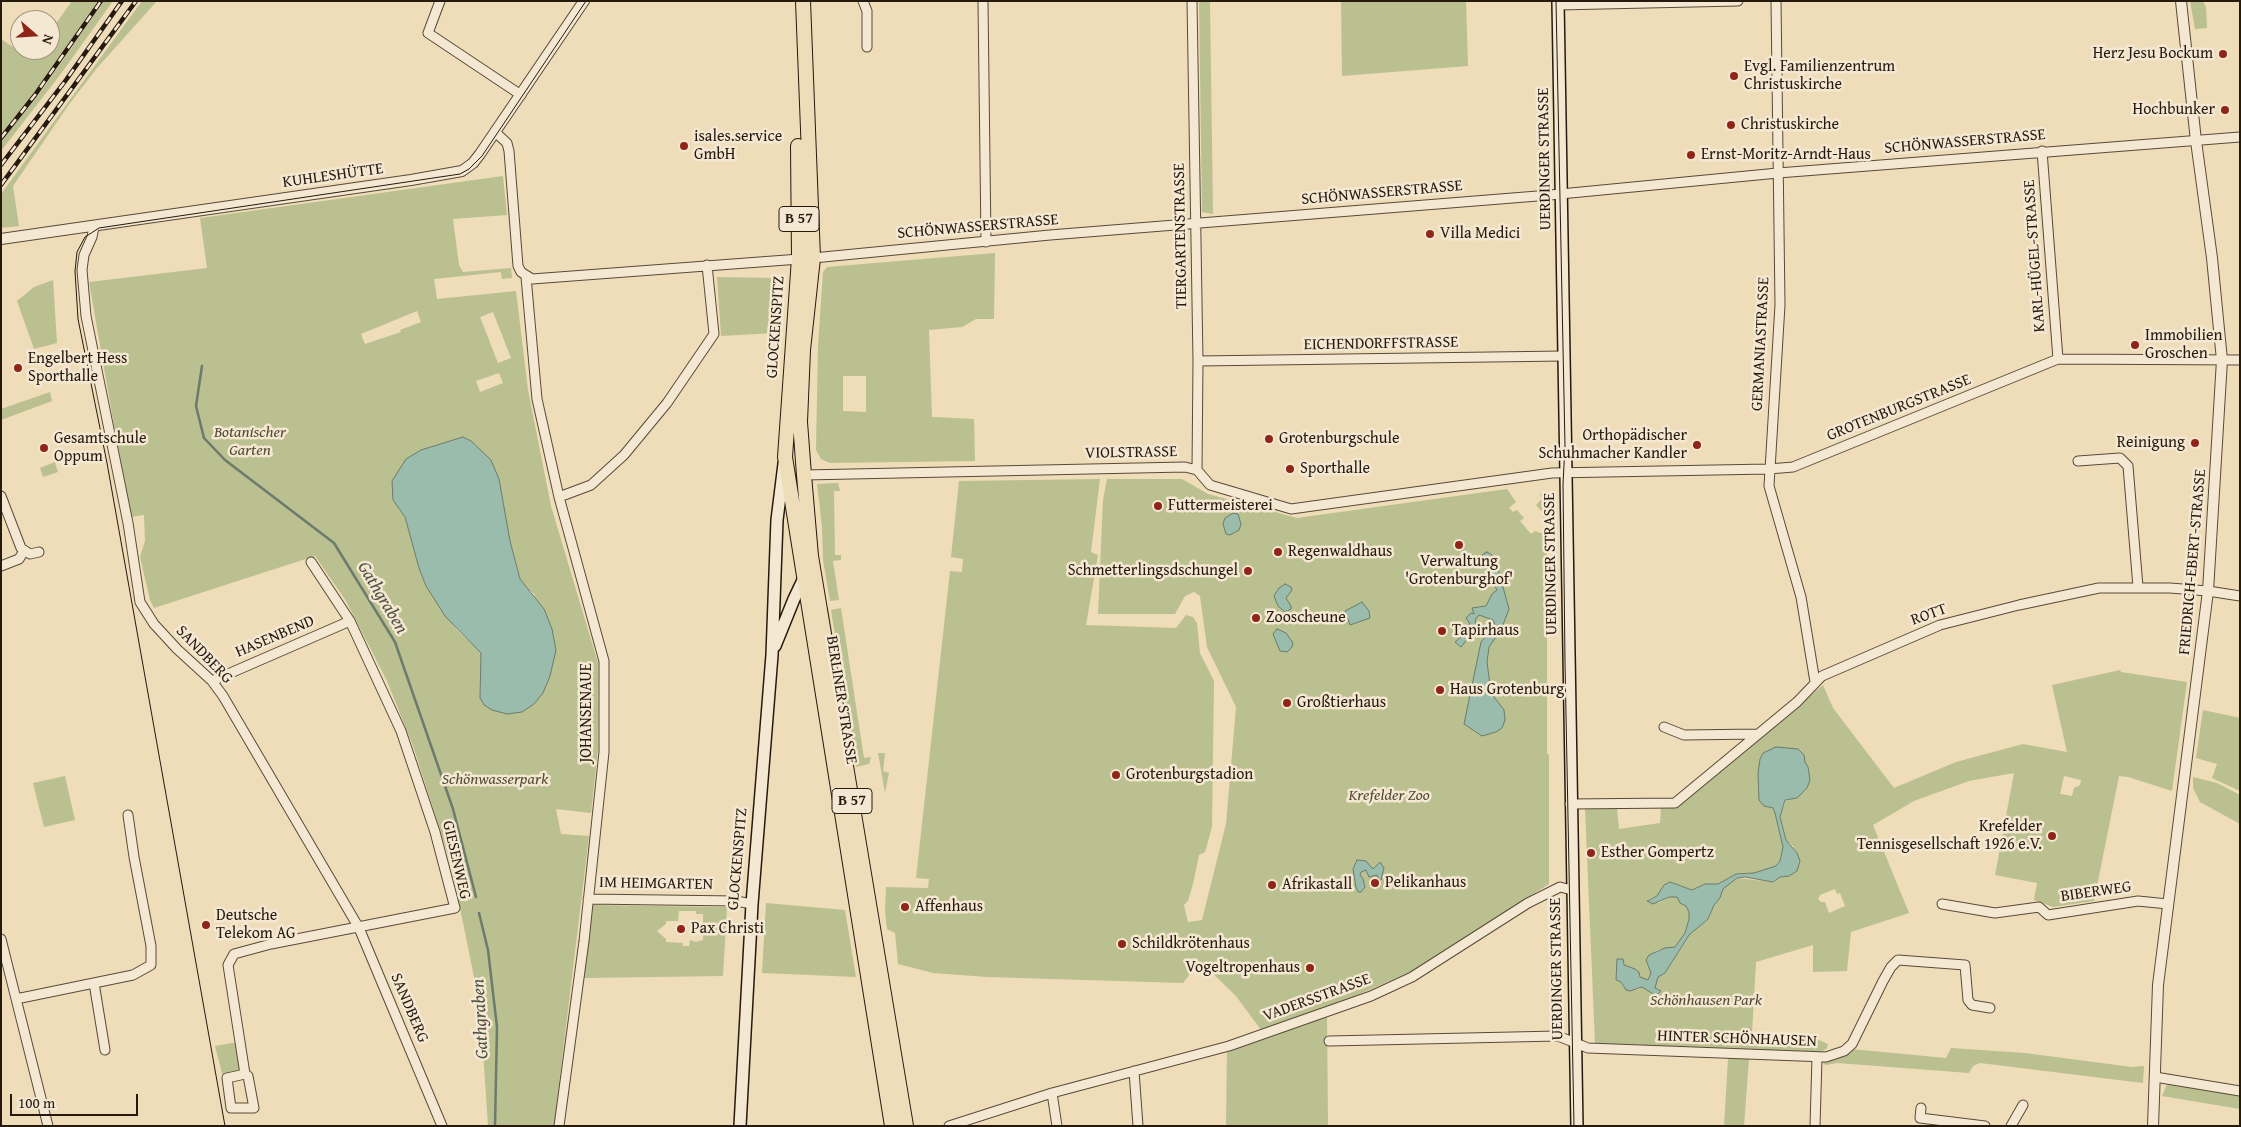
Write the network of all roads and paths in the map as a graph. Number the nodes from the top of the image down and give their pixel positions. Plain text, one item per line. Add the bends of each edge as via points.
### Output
1 (440, 1) edge
2 (584, 1) edge
3 (795, 1) edge
4 (803, 1) edge
5 (863, 1) edge
6 (983, 1) edge
7 (1192, 1) edge
8 (1738, 1) edge
9 (1776, 1) edge
10 (2181, 1) edge
11 (1558, 3) edge
12 (867, 47) dead end
13 (521, 95) junction
14 (495, 132) junction
15 (2240, 137) edge
16 (2196, 141) junction
17 (2042, 151) junction
18 (1778, 173) junction
19 (1562, 194) junction
20 (1195, 223) junction
21 (94, 227) junction
22 (1, 239) edge
23 (986, 242) junction
24 (806, 258) junction
25 (707, 265) junction
26 (526, 277) junction
27 (1564, 356) junction
28 (2058, 359) junction
29 (2222, 360) junction
30 (2240, 360) edge
31 (1198, 361) junction
32 (785, 457) junction
33 (2078, 461) dead end
34 (1198, 470) junction
35 (1769, 470) junction
36 (1566, 472) junction
37 (804, 475) junction
38 (1, 496) edge
39 (560, 497) junction
40 (24, 551) junction
41 (39, 552) dead end
42 (811, 556) junction
43 (311, 562) dead end
44 (1, 566) edge
45 (805, 578) junction
46 (2138, 588) junction
47 (2208, 591) junction
48 (2240, 596) edge
49 (350, 621) junction
50 (772, 655) junction
51 (212, 681) junction
52 (1815, 682) junction
53 (1664, 727) dead end
54 (1758, 734) junction
55 (1570, 804) junction
56 (128, 815) dead end
57 (1572, 890) junction
58 (588, 898) junction
59 (752, 904) junction
60 (1942, 904) dead end
61 (2168, 904) junction
62 (359, 928) junction
63 (1, 939) edge
64 (94, 983) junction
65 (16, 999) junction
66 (1990, 1008) dead end
67 (1329, 1042) dead end
68 (1575, 1043) junction
69 (105, 1050) dead end
70 (1817, 1058) junction
71 (1134, 1071) junction
72 (245, 1074) dead end
73 (2155, 1077) junction
74 (2240, 1091) edge
75 (1052, 1093) junction
76 (2023, 1106) dead end
77 (1921, 1108) dead end
78 (979, 1121) edge
79 (1918, 1122) edge
80 (48, 1126) edge
81 (442, 1126) edge
82 (559, 1126) edge
83 (740, 1126) edge
84 (892, 1126) edge
85 (906, 1126) edge
86 (949, 1126) edge
87 (1057, 1126) edge
88 (1138, 1126) edge
89 (1577, 1126) edge
90 (1815, 1126) edge
91 (1985, 1126) edge
92 (2011, 1126) edge
93 (2154, 1126) edge

1 - 13 street via 428,33
2 - 13 street, KUHLESHÜTTE
3 - 24 main road, GLOCKENSPITZ / B 57
4 - 24 main road, GLOCKENSPITZ / B 57
5 - 12 street via 867,12
6 - 23 street
7 - 20 street, TIERGARTENSTRASSE
8 - 11 street
9 - 18 street, GERMANIASTRASSE
10 - 16 street, FRIEDRICH-EBERT-STRASSE
11 - 19 main road, UERDINGER STRASSE
13 - 14 street, KUHLESHÜTTE
14 - 21 street, KUHLESHÜTTE via 473,163 452,174
14 - 26 street, JOHANSENAUE via 507,143 509,151 518,266
15 - 16 street, SCHÖNWASSERSTRASSE
16 - 17 street, SCHÖNWASSERSTRASSE
16 - 29 street, FRIEDRICH-EBERT-STRASSE
17 - 18 street, SCHÖNWASSERSTRASSE
17 - 28 street, KARL-HÜGEL-STRASSE
18 - 19 street, SCHÖNWASSERSTRASSE
18 - 35 street, GERMANIASTRASSE via 1780,306
19 - 20 street, SCHÖNWASSERSTRASSE
19 - 27 main road, UERDINGER STRASSE
20 - 23 street, SCHÖNWASSERSTRASSE
20 - 31 street, TIERGARTENSTRASSE
21 - 22 street, KUHLESHÜTTE
21 - 51 street, SANDBERG via 82,270 86,316 128,524 140,602 177,650
23 - 24 street, SCHÖNWASSERSTRASSE
24 - 25 street, SCHÖNWASSERSTRASSE
24 - 32 main road, GLOCKENSPITZ / B 57
24 - 37 main road, GLOCKENSPITZ / B 57 via 800,422
25 - 26 street, SCHÖNWASSERSTRASSE
25 - 39 street via 714,334 667,403 624,455 591,485
26 - 39 street, JOHANSENAUE via 537,399
27 - 31 street, EICHENDORFFSTRASSE
27 - 36 main road, UERDINGER STRASSE
28 - 29 street, GROTENBURGSTRASSE
28 - 35 street, GROTENBURGSTRASSE via 1800,465
29 - 30 street, GROTENBURGSTRASSE
29 - 47 street, FRIEDRICH-EBERT-STRASSE
31 - 34 street, TIERGARTENSTRASSE
32 - 45 main road, BERLINER STRASSE / B 57
32 - 50 main road, GLOCKENSPITZ via 777,520
33 - 46 street via 2120,458 2128,466
34 - 36 street, VIOLSTRASSE via 1210,485 1291,509
34 - 37 street, VIOLSTRASSE via 1124,467
35 - 36 street, GROTENBURGSTRASSE
35 - 52 street, GERMANIASTRASSE via 1770,490 1801,596
36 - 55 main road, UERDINGER STRASSE
37 - 42 main road, BERLINER STRASSE / B 57
38 - 40 street
39 - 58 street, JOHANSENAUE via 604,661 604,752
40 - 41 street via 30,554
40 - 44 street via 19,559
42 - 45 main road, GLOCKENSPITZ
42 - 85 main road, BERLINER STRASSE / B 57
43 - 49 street, GIESENWEG
45 - 50 main road, GLOCKENSPITZ
45 - 84 main road, BERLINER STRASSE / B 57
46 - 47 street, ROTT
46 - 52 street, ROTT via 2090,589 1955,621 1867,656
47 - 48 street, ROTT
47 - 61 street, FRIEDRICH-EBERT-STRASSE
49 - 51 street, HASENBEND
49 - 62 street, GIESENWEG via 401,730 435,832 455,908
50 - 59 main road, GLOCKENSPITZ
51 - 62 street, SANDBERG
52 - 54 street, ROTT via 1797,702
53 - 54 street via 1684,735
54 - 55 street, ROTT via 1675,802
55 - 57 main road, UERDINGER STRASSE
56 - 64 street via 151,946 151,965 133,975
57 - 68 main road, UERDINGER STRASSE
57 - 71 street, VADERSSTRASSE via 1560,887 1528,903 1412,977 1371,996 1229,1046
58 - 59 street, IM HEIMGARTEN
58 - 82 street, JOHANSENAUE
59 - 83 main road, GLOCKENSPITZ
60 - 61 street, BIBERWEG via 1995,913 2039,907 2048,914 2138,901
61 - 73 street, FRIEDRICH-EBERT-STRASSE via 2158,985
62 - 72 street, GIESENWEG via 234,954 228,965
62 - 81 street, SANDBERG
63 - 65 street
64 - 65 street
64 - 69 street
65 - 80 street
66 - 70 street, HINTER SCHÖNHAUSEN via 1972,1005 1968,1000 1966,966 1898,960 1883,981 1852,1044 1844,1051
67 - 68 street via 1558,1036
68 - 70 street, HINTER SCHÖNHAUSEN via 1588,1048
68 - 89 main road, UERDINGER STRASSE
70 - 90 street
71 - 75 street, VADERSSTRASSE
71 - 88 street
73 - 74 street
73 - 93 street, FRIEDRICH-EBERT-STRASSE
75 - 78 street, VADERSSTRASSE
75 - 87 street
76 - 92 street
77 - 79 street
78 - 86 street, VADERSSTRASSE
79 - 91 street

